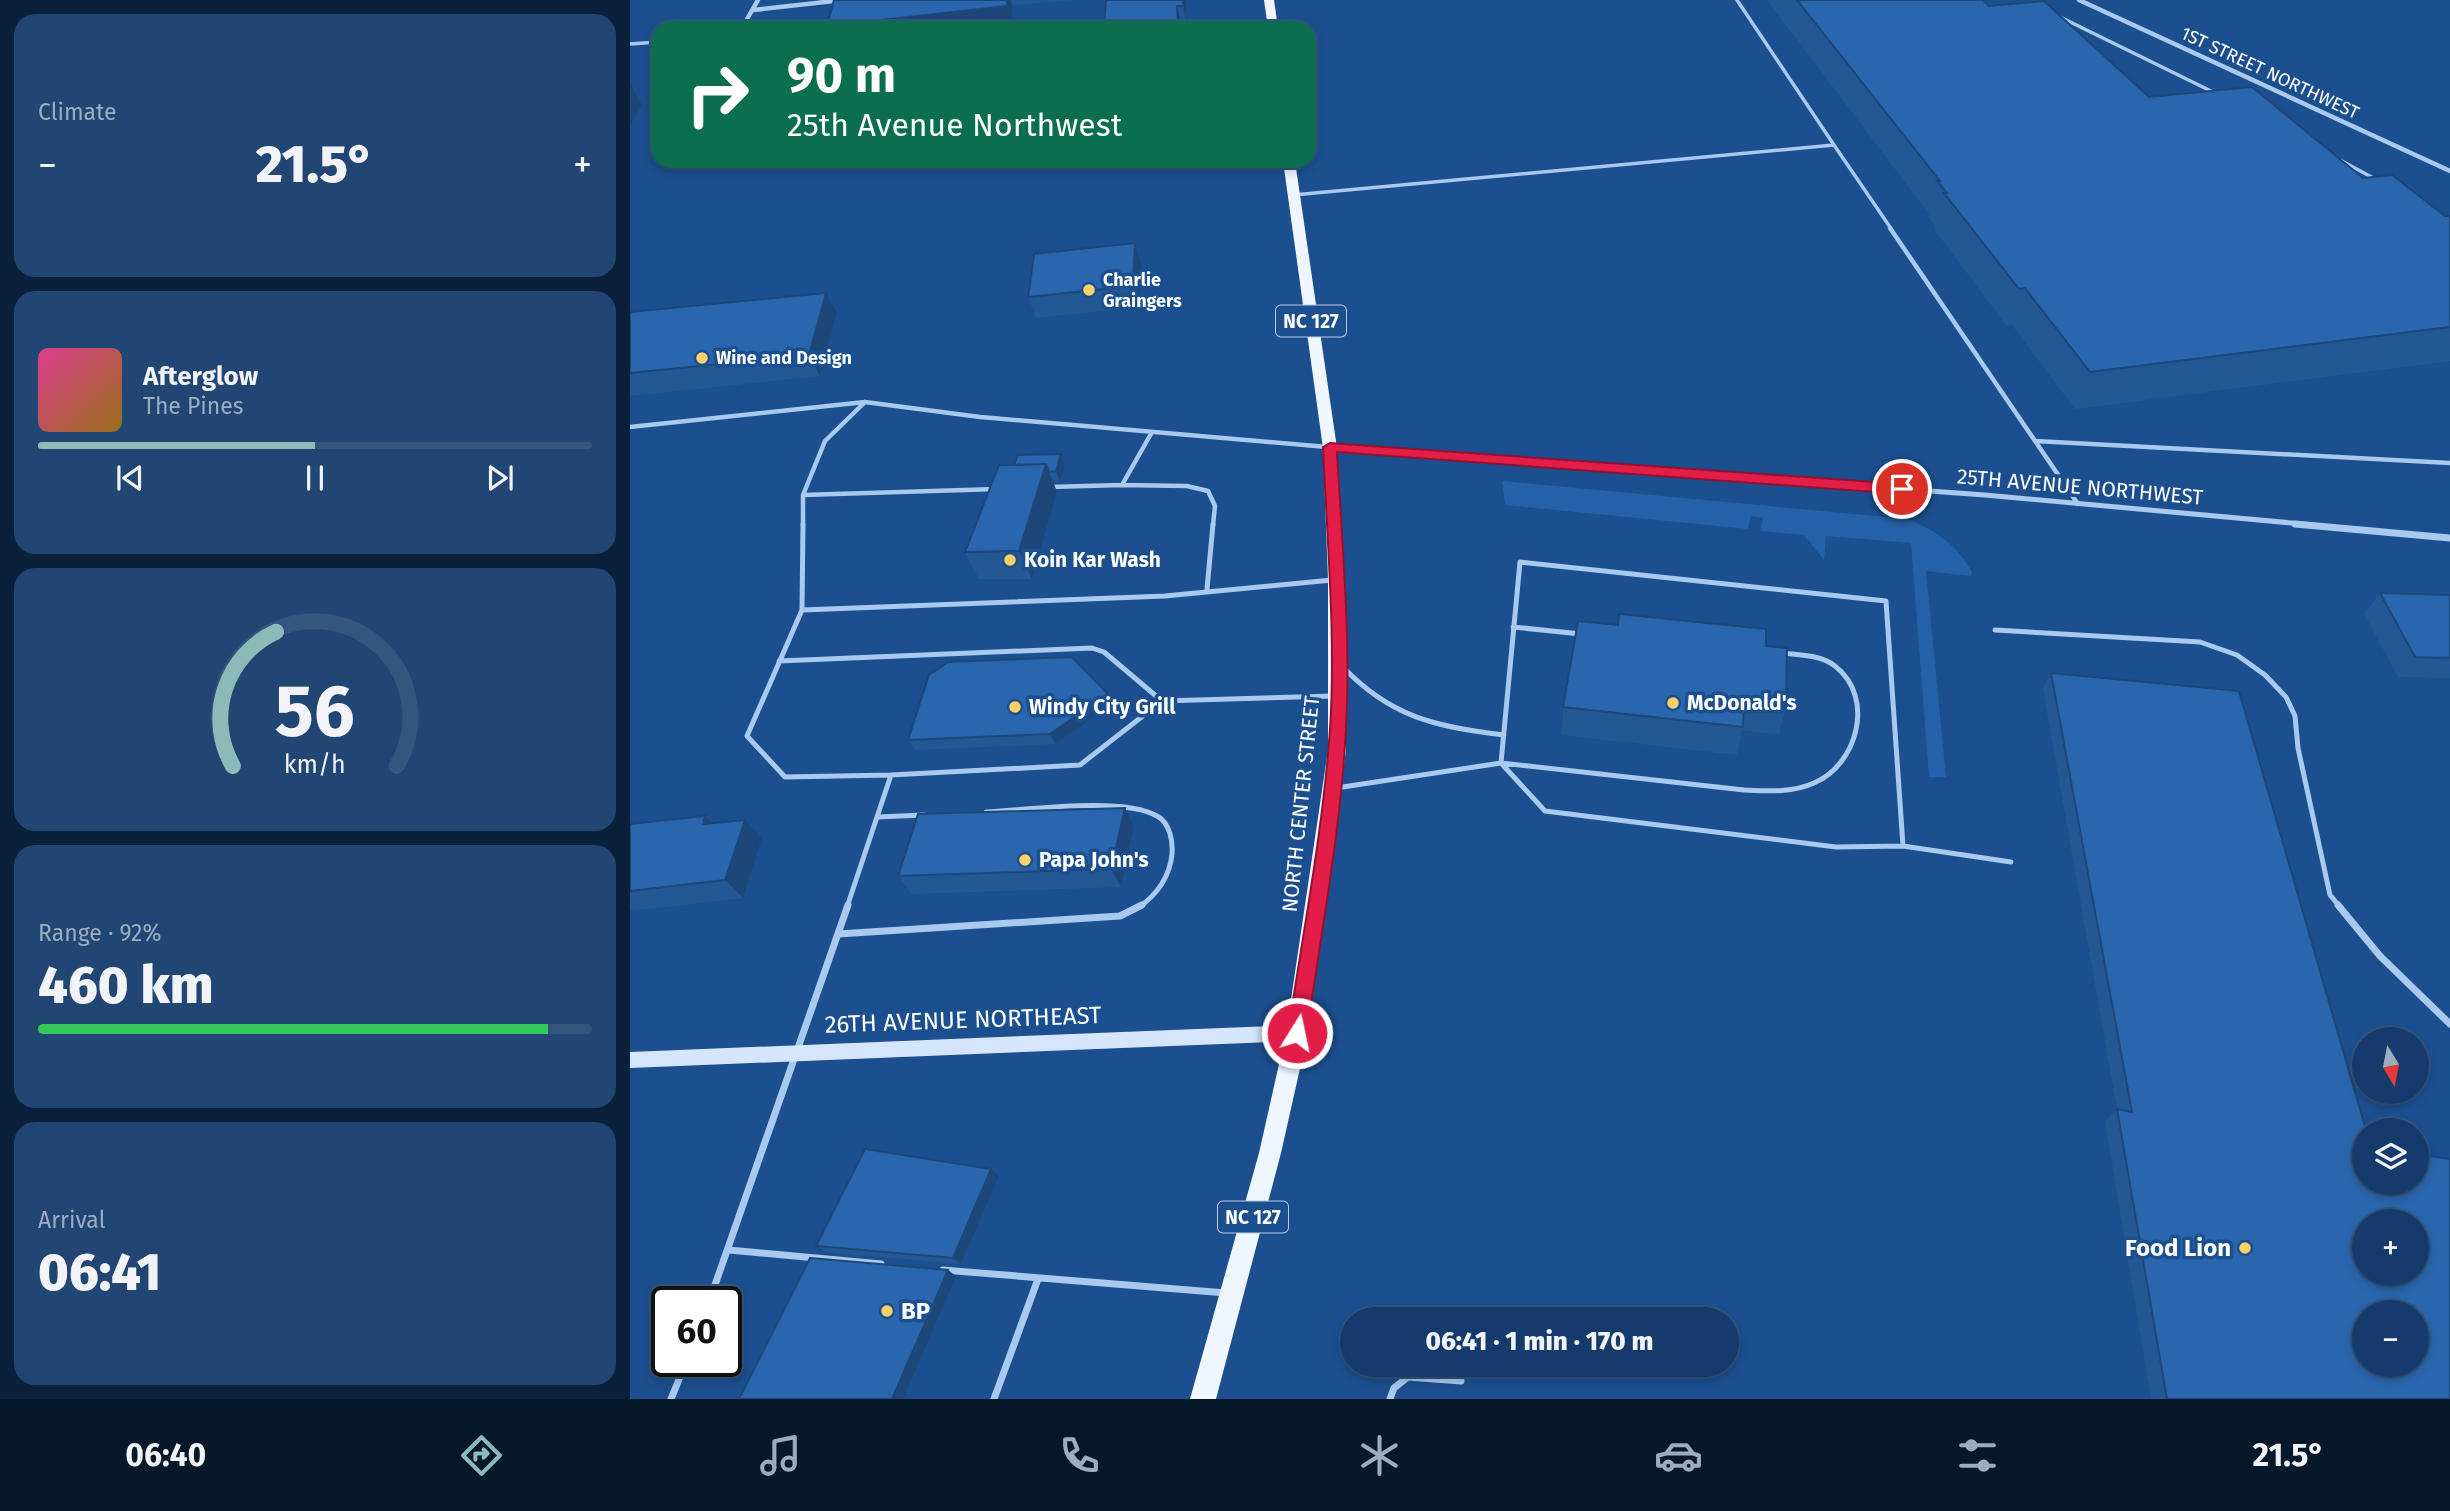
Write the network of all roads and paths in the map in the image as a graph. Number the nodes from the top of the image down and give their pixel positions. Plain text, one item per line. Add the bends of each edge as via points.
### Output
1 (758, 0) edge
2 (843, 0) edge
3 (1269, 0) edge
4 (1737, 0) edge
5 (2079, 0) edge
6 (754, 10) junction
7 (2050, 12) edge
8 (747, 21) edge
9 (1272, 21) edge
10 (651, 42) edge
11 (630, 44) edge
12 (2224, 97) edge
13 (1835, 145) junction
14 (2332, 155) edge
15 (1290, 168) edge
16 (2450, 171) edge
17 (2379, 181) edge
18 (1293, 195) junction
19 (865, 402) junction
20 (630, 427) edge
21 (1152, 432) junction
22 (2035, 441) junction
23 (1330, 447) junction
24 (2450, 463) edge
25 (1122, 485) junction
26 (1039, 487) edge
27 (1011, 488) edge
28 (803, 495) junction
29 (2078, 504) junction
30 (2450, 538) edge
31 (1336, 579) junction
32 (1207, 589) junction
33 (802, 610) junction
34 (1513, 627) junction
35 (1995, 629) dead end
36 (1583, 634) edge
37 (1773, 652) edge
38 (1338, 660) junction
39 (779, 661) junction
40 (1339, 696) junction
41 (1162, 701) junction
42 (1504, 735) junction
43 (1501, 763) junction
44 (891, 775) junction
45 (1333, 789) junction
46 (973, 813) edge
47 (932, 814) edge
48 (877, 817) junction
49 (1903, 846) junction
50 (2011, 862) dead end
51 (838, 934) junction
52 (2450, 1024) edge
53 (1297, 1033) junction
54 (799, 1051) junction
55 (630, 1060) edge
56 (729, 1250) junction
57 (891, 1265) edge
58 (931, 1269) edge
59 (1038, 1279) junction
60 (715, 1286) edge
61 (1233, 1294) junction
62 (679, 1377) edge
63 (1461, 1381) dead end
64 (671, 1399) edge
65 (994, 1399) edge
66 (1203, 1399) edge
67 (1390, 1399) edge

1 - 6 street
2 - 6 street
3 - 9 main road
4 - 13 lane
5 - 16 street, 1ST STREET NORTHWEST
6 - 8 street
7 - 12 lane
10 - 11 lane
13 - 18 lane
13 - 22 lane
14 - 17 lane
15 - 18 main road, NORTH CENTER STREET / NC 127
18 - 23 main road, NORTH CENTER STREET / NC 127
19 - 20 lane
19 - 21 lane
19 - 28 lane via 825,441
21 - 23 lane
21 - 25 lane
22 - 24 lane
22 - 29 lane
23 - 29 street, 25TH AVENUE NORTHWEST
23 - 31 main road, NORTH CENTER STREET / NC 127
25 - 26 lane
25 - 32 lane via 1187,486 1208,491 1215,506
27 - 28 lane
28 - 33 lane
29 - 30 street, 25TH AVENUE NORTHWEST
31 - 32 lane
31 - 38 main road, NORTH CENTER STREET / NC 127
32 - 33 lane via 1166,596
33 - 39 lane
34 - 36 lane
34 - 42 lane
34 - 49 lane via 1520,562 1886,601
35 - 52 lane via 2200,642 2237,655 2265,675 2286,697 2295,716 2330,895 2380,956
37 - 43 lane via 1835,665 1855,694 1852,748 1831,774 1813,784 1745,790
38 - 40 main road, NORTH CENTER STREET / NC 127
38 - 42 lane via 1374,699 1407,716 1441,727
39 - 41 lane via 1092,648 1104,652
39 - 44 lane via 747,736 785,777
40 - 41 lane
40 - 45 main road, NORTH CENTER STREET / NC 127
41 - 44 lane via 1080,765
42 - 43 lane
43 - 45 lane
43 - 49 lane via 1545,811 1836,847
44 - 48 lane
45 - 53 main road, NORTH CENTER STREET / NC 127
46 - 51 lane via 1122,807 1152,813 1170,832 1170,867 1155,894 1141,907 1120,916
47 - 48 lane
48 - 51 lane
49 - 50 lane
51 - 54 lane
53 - 54 street, 26TH AVENUE NORTHEAST
53 - 61 main road, NORTH CENTER STREET / NC 127
54 - 55 street, 26TH AVENUE NORTHEAST
54 - 56 lane
56 - 57 lane
56 - 60 lane
58 - 59 lane
59 - 61 lane
59 - 65 lane
61 - 66 main road, NORTH CENTER STREET / NC 127
62 - 64 lane
63 - 67 lane via 1405,1376 1395,1382

